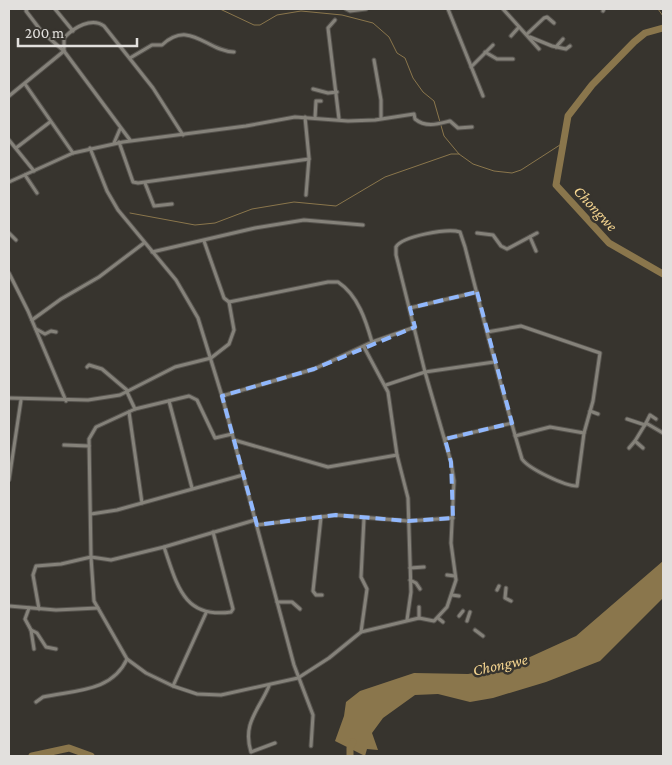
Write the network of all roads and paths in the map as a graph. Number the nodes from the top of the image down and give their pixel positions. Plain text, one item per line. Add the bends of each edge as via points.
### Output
1 (27, 9) edge
2 (55, 9) edge
3 (346, 9) edge
4 (366, 9) edge
5 (448, 9) edge
6 (503, 9) edge
7 (334, 20) dead end
8 (554, 23) dead end
9 (519, 27) junction
10 (73, 31) junction
11 (527, 35) junction
12 (511, 36) dead end
13 (563, 38) dead end
14 (493, 46) dead end
15 (570, 46) dead end
16 (556, 47) junction
17 (539, 49) dead end
18 (64, 51) junction
19 (234, 52) dead end
20 (486, 52) junction
21 (130, 58) junction
22 (513, 58) dead end
23 (374, 60) dead end
24 (471, 66) junction
25 (25, 84) junction
26 (313, 89) dead end
27 (336, 92) junction
28 (9, 96) edge
29 (483, 96) dead end
30 (321, 101) dead end
31 (305, 117) junction
32 (315, 118) junction
33 (381, 118) junction
34 (338, 119) junction
35 (50, 122) junction
36 (472, 127) dead end
37 (120, 128) junction
38 (183, 135) junction
39 (9, 140) edge
40 (131, 141) junction
41 (119, 142) junction
42 (114, 143) junction
43 (16, 148) junction
44 (90, 148) junction
45 (73, 153) junction
46 (309, 160) junction
47 (34, 171) junction
48 (25, 175) junction
49 (9, 182) edge
50 (145, 183) junction
51 (37, 193) dead end
52 (306, 195) dead end
53 (172, 204) dead end
54 (363, 226) dead end
55 (477, 233) dead end
56 (9, 234) edge
57 (537, 234) dead end
58 (530, 237) junction
59 (16, 240) dead end
60 (204, 241) junction
61 (144, 243) junction
62 (536, 251) dead end
63 (152, 252) junction
64 (9, 272) edge
65 (477, 292) junction
66 (229, 302) junction
67 (410, 308) junction
68 (32, 320) junction
69 (415, 327) junction
70 (36, 329) junction
71 (56, 332) dead end
72 (486, 332) junction
73 (372, 342) junction
74 (364, 347) junction
75 (211, 358) junction
76 (494, 362) junction
77 (87, 367) dead end
78 (425, 372) junction
79 (386, 385) junction
80 (128, 392) junction
81 (222, 396) junction
82 (9, 398) edge
83 (21, 400) junction
84 (66, 401) junction
85 (169, 402) junction
86 (135, 409) junction
87 (590, 410) junction
88 (129, 412) junction
89 (598, 414) dead end
90 (627, 419) dead end
91 (656, 419) dead end
92 (512, 423) junction
93 (645, 424) junction
94 (584, 433) junction
95 (663, 433) edge
96 (232, 434) junction
97 (515, 436) junction
98 (445, 439) junction
99 (234, 440) junction
100 (635, 441) junction
101 (64, 445) dead end
102 (89, 446) junction
103 (629, 448) dead end
104 (643, 448) dead end
105 (397, 455) junction
106 (243, 475) junction
107 (9, 480) edge
108 (192, 488) junction
109 (142, 503) junction
110 (91, 514) junction
111 (321, 517) junction
112 (364, 518) junction
113 (453, 518) junction
114 (255, 520) junction
115 (408, 521) junction
116 (257, 525) junction
117 (213, 532) junction
118 (164, 547) junction
119 (91, 557) junction
120 (410, 568) junction
121 (424, 568) dead end
122 (447, 576) dead end
123 (455, 576) junction
124 (410, 580) junction
125 (506, 588) dead end
126 (420, 589) dead end
127 (322, 595) dead end
128 (452, 595) junction
129 (459, 596) dead end
130 (511, 601) dead end
131 (277, 602) junction
132 (9, 606) edge
133 (418, 607) dead end
134 (29, 608) junction
135 (98, 608) junction
136 (39, 609) junction
137 (300, 609) dead end
138 (463, 610) dead end
139 (470, 612) dead end
140 (206, 613) junction
141 (459, 616) dead end
142 (419, 618) junction
143 (438, 618) junction
144 (407, 620) junction
145 (467, 621) dead end
146 (443, 622) dead end
147 (475, 625) dead end
148 (31, 630) junction
149 (361, 632) junction
150 (483, 636) dead end
151 (56, 649) dead end
152 (34, 650) dead end
153 (127, 659) junction
154 (298, 678) junction
155 (269, 685) junction
156 (173, 686) junction
157 (36, 702) dead end
158 (275, 743) dead end
159 (311, 746) dead end

1 - 18 street via 42,32
2 - 10 street
3 - 4 street
5 - 24 street
6 - 9 street
7 - 27 street via 328,28
8 - 11 street via 544,18
9 - 11 street
9 - 12 street
10 - 18 street via 64,38
10 - 21 street via 98,22
11 - 16 street
11 - 17 street
13 - 16 street
14 - 20 street
15 - 16 street via 566,49
18 - 25 street
18 - 37 street
19 - 21 street via 226,52 186,33 171,37 162,45 152,45
20 - 22 street via 497,59
20 - 24 street
21 - 38 street
23 - 33 street
24 - 29 street
25 - 28 street
25 - 35 street
26 - 27 street
27 - 34 street
30 - 32 street via 316,101
31 - 32 street
31 - 38 street
31 - 46 street
32 - 34 street
33 - 34 street
33 - 36 street via 414,114 422,124 450,121 458,128
35 - 43 street
35 - 45 street
37 - 40 street
37 - 42 street
38 - 40 street
39 - 43 street
40 - 41 street
41 - 42 street
41 - 50 street via 133,182
42 - 44 street
43 - 47 street
44 - 45 street
44 - 61 street via 111,198
45 - 47 street
46 - 50 street
46 - 52 street
47 - 48 street
48 - 49 street
48 - 51 street
50 - 53 street via 154,206
54 - 60 street via 304,220
55 - 58 street via 493,235 507,249
56 - 59 street
57 - 58 street
58 - 62 street
60 - 63 street
60 - 66 street via 224,298
61 - 63 street
61 - 68 street via 99,278
63 - 75 street via 188,298
64 - 68 street
65 - 67 street
65 - 67 street via 460,232 441,232 402,240 396,247 396,255
65 - 72 street
66 - 73 street via 338,282 353,296
66 - 75 street via 234,330 229,344
67 - 69 street
68 - 70 street
69 - 73 street
69 - 78 street
70 - 71 street via 45,334
70 - 84 street
72 - 76 street
72 - 87 street via 521,326 600,353
73 - 74 street
74 - 79 street
74 - 81 street via 314,369
75 - 80 street via 175,367
75 - 81 street
76 - 78 street
76 - 92 street
77 - 80 street via 102,369
78 - 79 street
78 - 98 street
79 - 105 street
80 - 84 street
80 - 86 street
81 - 96 street
82 - 83 street
83 - 84 street
83 - 107 street
85 - 86 street
85 - 96 street via 194,397 215,438
85 - 108 street
86 - 88 street
87 - 89 street
87 - 94 street
88 - 102 street via 96,427
88 - 109 street
90 - 93 street
91 - 93 street via 650,415
92 - 97 street
92 - 98 street
93 - 95 street
93 - 100 street
94 - 97 street via 550,428
94 - 97 street via 576,487 527,465
96 - 99 street
98 - 113 street via 454,482
99 - 105 street via 328,467
99 - 106 street
100 - 103 street
100 - 104 street
101 - 102 street
102 - 110 street
105 - 115 street via 408,498
106 - 108 street
106 - 114 street
108 - 109 street
109 - 110 street
110 - 119 street
111 - 112 street
111 - 116 street
111 - 127 street via 313,591
112 - 115 street
112 - 149 street via 360,577 368,589
113 - 115 street
113 - 123 street via 451,543
114 - 116 street
114 - 117 street
115 - 120 street
116 - 131 street
117 - 118 street
117 - 140 street via 233,609 231,612
118 - 119 street via 111,560
118 - 140 street via 180,590 189,603
119 - 135 street via 92,592
119 - 136 street via 36,566 33,575
120 - 121 street
120 - 124 street
122 - 123 street
123 - 128 street
124 - 126 street
124 - 144 street
125 - 130 street via 505,598
128 - 129 street
128 - 143 street
131 - 137 street via 292,602
131 - 154 street
132 - 134 street
133 - 142 street
134 - 136 street
134 - 148 street via 25,619
135 - 136 street
135 - 153 street
138 - 141 street
139 - 145 street
140 - 156 street
142 - 143 street via 434,621
142 - 144 street
143 - 146 street
144 - 149 street
147 - 150 street via 474,632
148 - 151 street via 37,633 46,647
148 - 152 street
149 - 154 street
153 - 156 street
153 - 157 street via 122,670 103,685 43,697
154 - 155 street
154 - 159 street via 313,714
155 - 156 street via 220,695 198,694
155 - 158 street via 262,704 249,722 248,740 251,752

